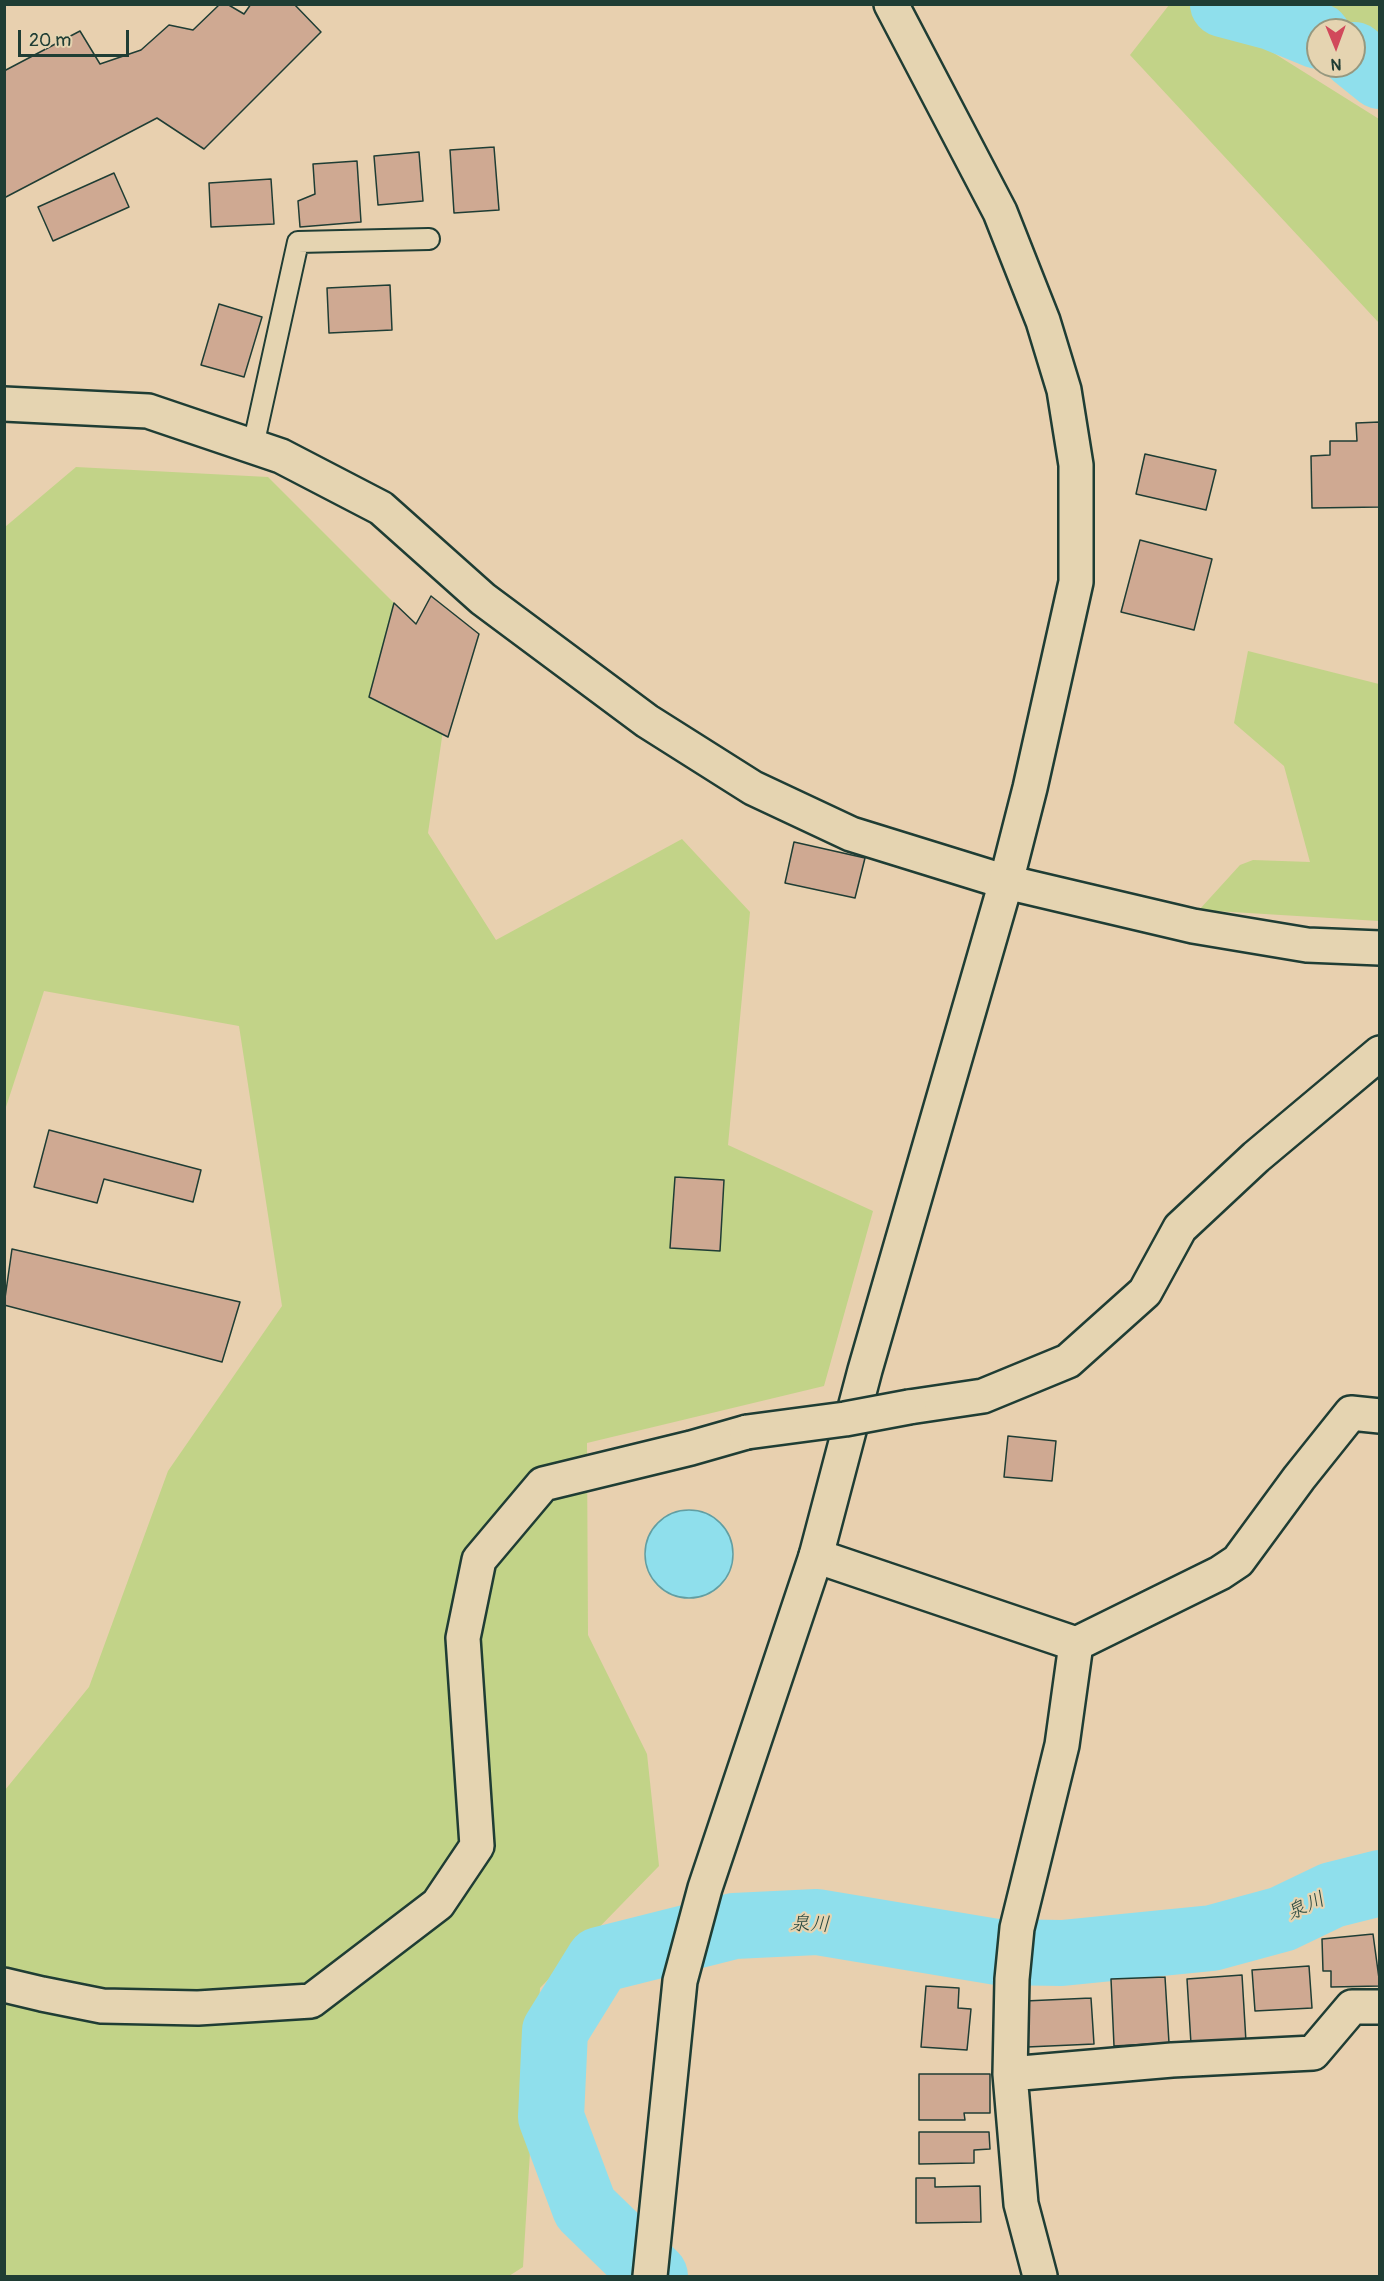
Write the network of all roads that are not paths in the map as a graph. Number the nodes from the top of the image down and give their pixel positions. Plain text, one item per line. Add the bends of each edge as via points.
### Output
1 (891, 4) edge
2 (429, 238) dead end
3 (4, 404) edge
4 (253, 446) junction
5 (1006, 882) junction
6 (1380, 948) edge
7 (1380, 1053) edge
8 (1380, 1416) edge
9 (816, 1556) junction
10 (1076, 1644) junction
11 (4, 1985) edge
12 (1380, 2007) edge
13 (1010, 2074) junction
14 (650, 2277) edge
15 (1040, 2277) edge

1 - 5 street via 1004,223 1043,321 1064,390 1076,465 1076,582
2 - 4 lane via 298,242
3 - 4 street via 148,411
4 - 5 street via 281,456 381,508 492,606 647,721 753,788 851,834
5 - 6 street via 1193,926 1307,945
5 - 9 street via 865,1370
7 - 11 street, bridge via 1256,1157 1180,1228 1144,1292 1068,1361 983,1396 747,1432 543,1484 479,1560 463,1638 477,1846 438,1904 311,2001 198,2008 102,2006
8 - 10 street via 1351,1413 1238,1561
9 - 10 street
9 - 14 street via 705,1888 680,1981
10 - 13 street via 1062,1745 1017,1928
12 - 13 street via 1352,2007 1313,2053
13 - 15 street via 1021,2204

